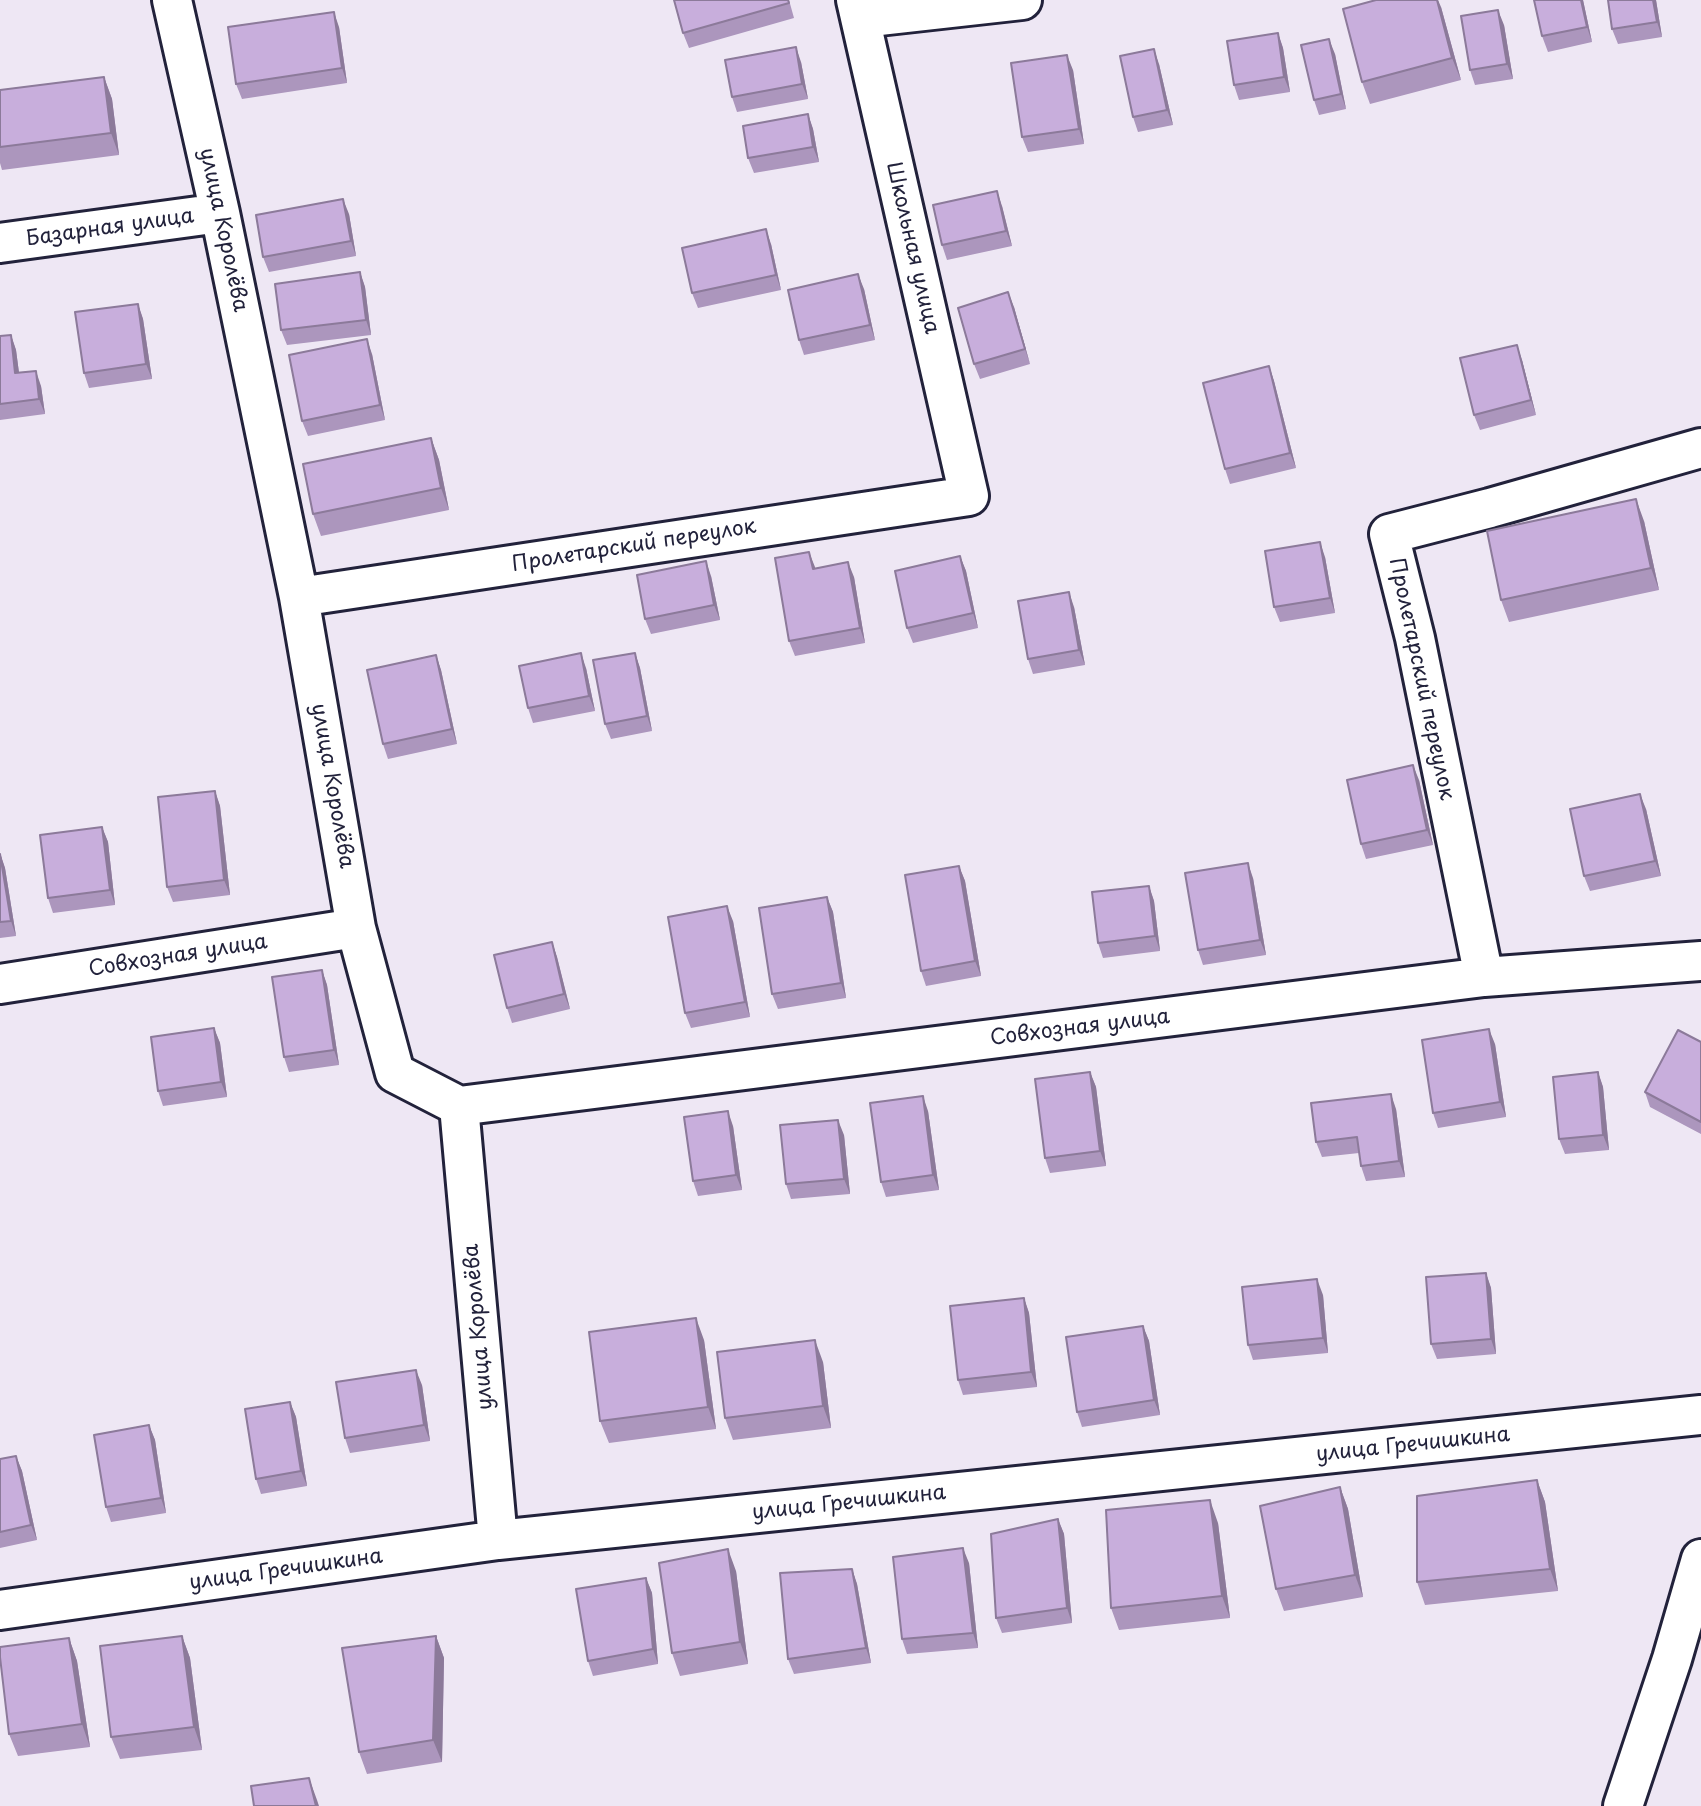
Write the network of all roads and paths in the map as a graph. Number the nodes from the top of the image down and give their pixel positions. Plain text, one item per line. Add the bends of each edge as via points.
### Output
1 (172, 0) edge
2 (1022, 0) edge
3 (858, 9) edge
4 (220, 213) junction
5 (0, 243) edge
6 (1701, 448) edge
7 (968, 496) joint
8 (299, 597) junction
9 (356, 928) junction
10 (1701, 961) edge
11 (1484, 977) junction
12 (0, 984) edge
13 (460, 1106) junction
14 (1701, 1415) edge
15 (498, 1540) junction
16 (1701, 1559) edge
17 (0, 1610) edge
18 (1687, 1665) edge
19 (1622, 1806) edge

1 - 4 street, улица Королёва
2 - 3 street
3 - 7 street, Школьная улица
4 - 5 street, Базарная улица
4 - 8 street, улица Королёва
6 - 11 street, Пролетарский переулок via 1389,534 1416,638
7 - 8 street, Пролетарский переулок
8 - 9 street, улица Королёва
9 - 12 street, Совхозная улица
9 - 13 street, улица Королёва via 395,1073
10 - 11 street, Совхозная улица
11 - 13 street, Совхозная улица
13 - 15 street, улица Королёва
14 - 15 street, улица Гречишкина
15 - 17 street, улица Гречишкина
16 - 18 street
18 - 19 street

